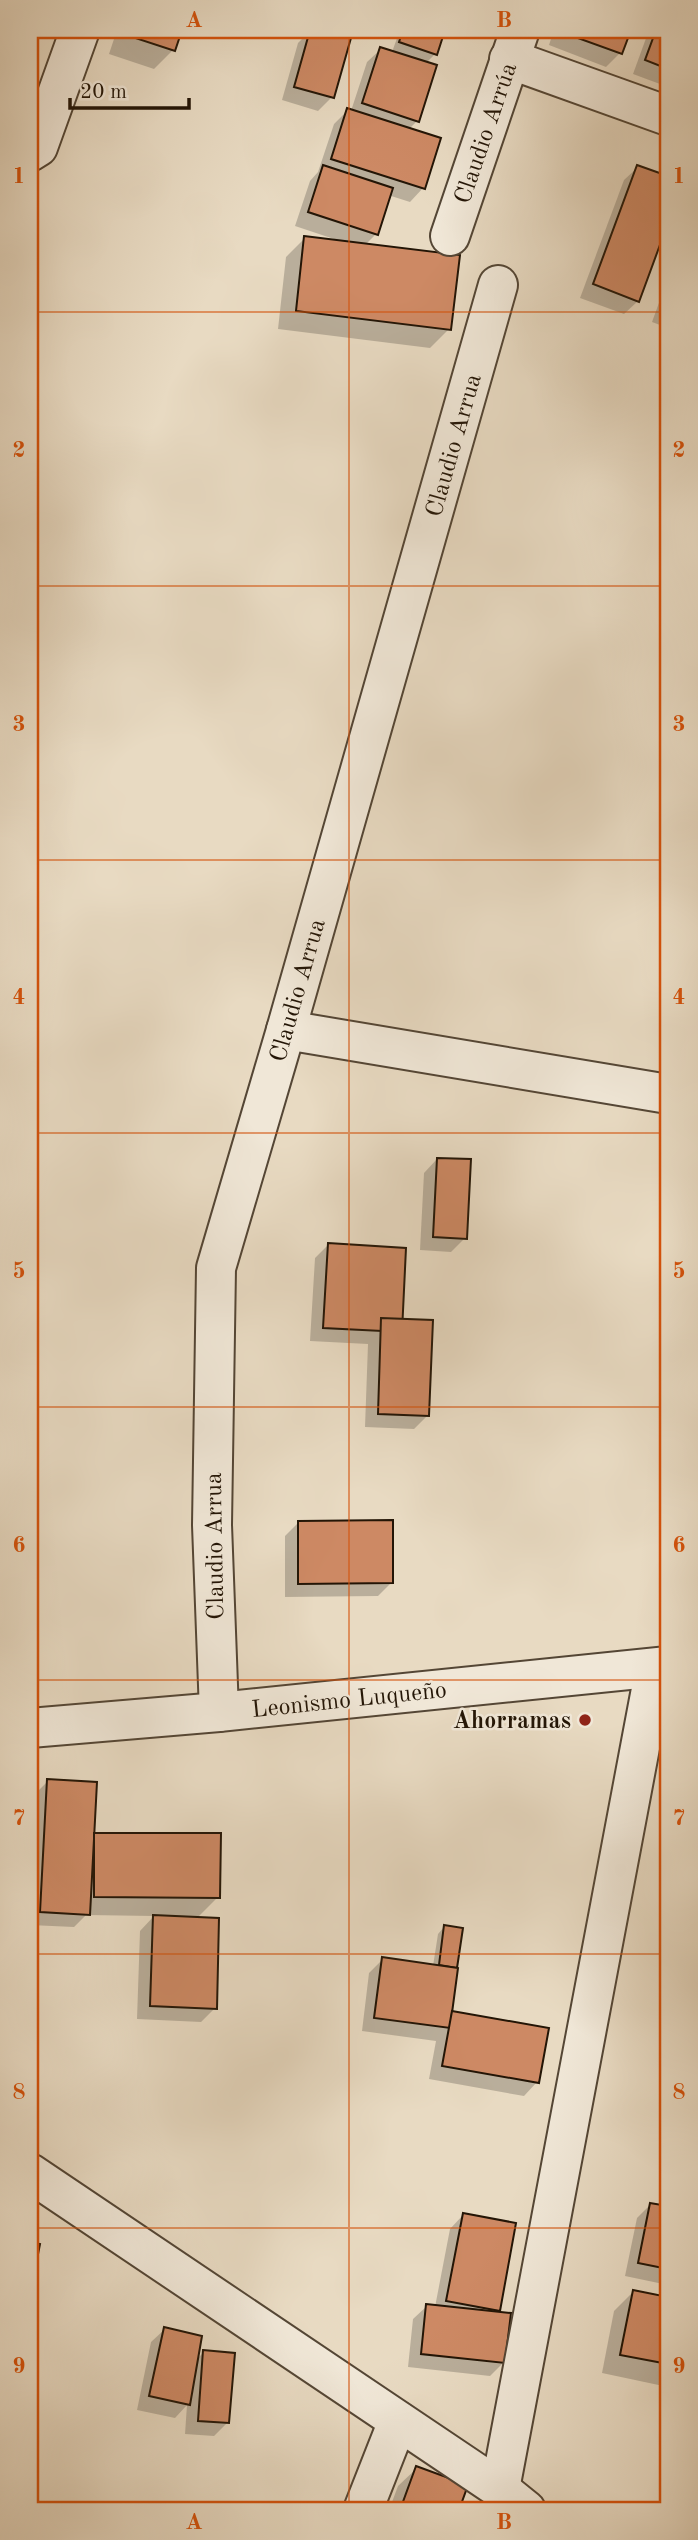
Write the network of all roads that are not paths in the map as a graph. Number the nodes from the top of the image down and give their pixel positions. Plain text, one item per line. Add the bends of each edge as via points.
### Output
1 (80, 30) edge
2 (515, 44) edge
3 (668, 116) edge
4 (34, 149) edge
5 (450, 236) dead end
6 (498, 285) dead end
7 (286, 1030) junction
8 (668, 1094) edge
9 (662, 1667) edge
10 (219, 1712) junction
11 (30, 1728) edge
12 (30, 2173) edge
13 (398, 2421) junction
14 (513, 2500) edge
15 (363, 2510) edge

1 - 4 street
2 - 3 street
2 - 5 street, Claudio Arrúa
6 - 7 street, Claudio Arrua
7 - 8 street
7 - 10 street, Claudio Arrua via 215,1268 212,1525
9 - 10 street, Leonismo Luqueño
9 - 14 street
10 - 11 street, Leonismo Luqueño
12 - 13 street
13 - 14 street
13 - 15 street

